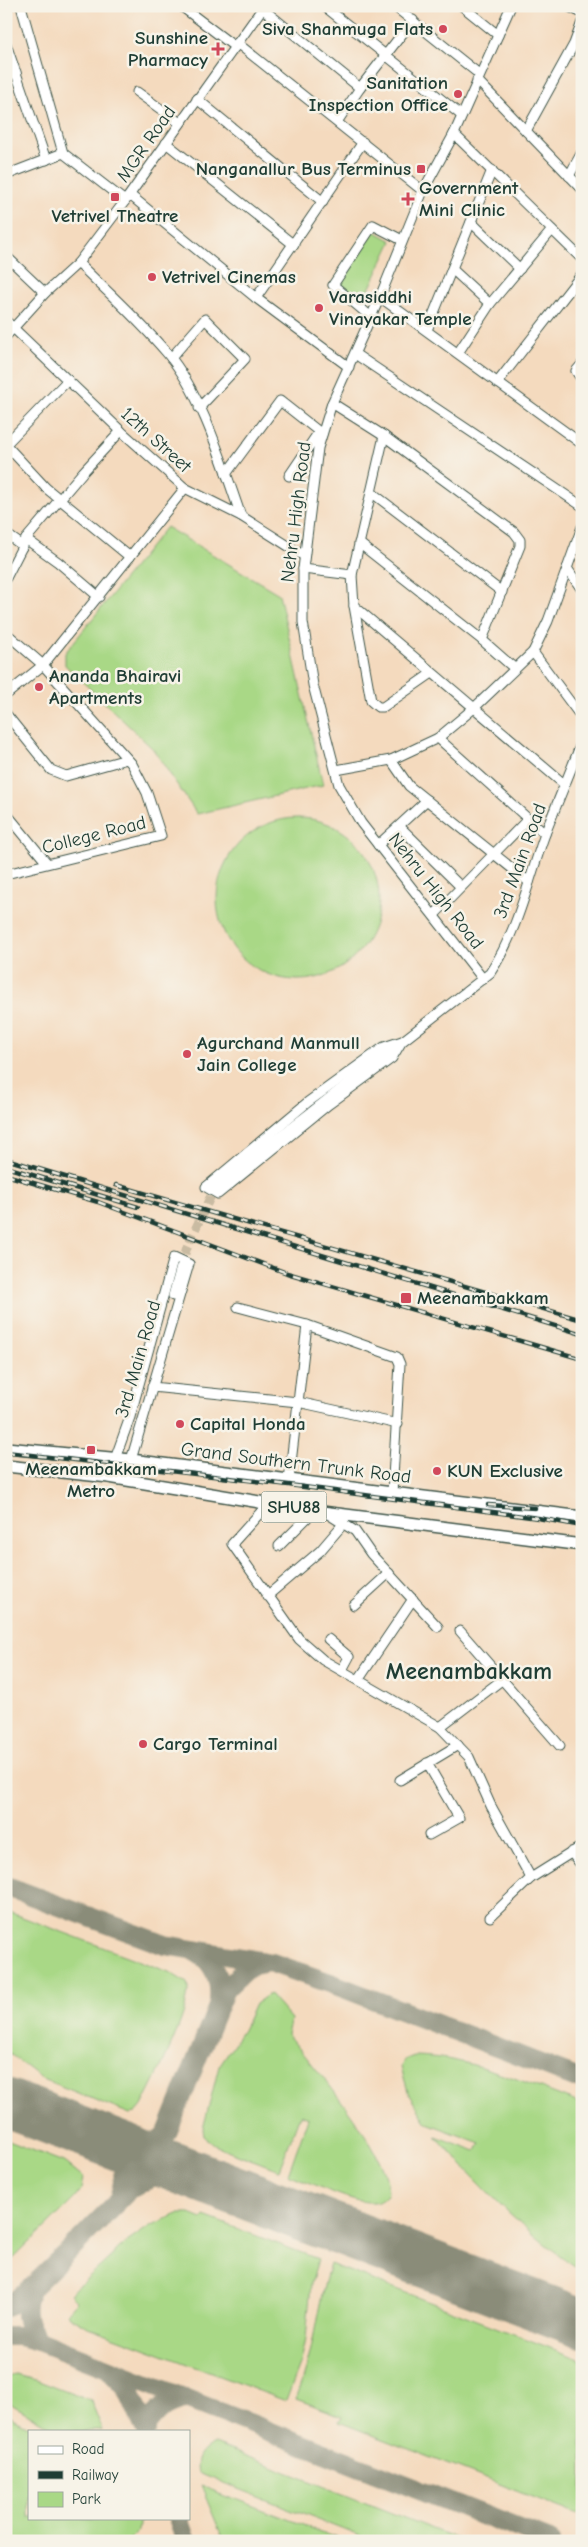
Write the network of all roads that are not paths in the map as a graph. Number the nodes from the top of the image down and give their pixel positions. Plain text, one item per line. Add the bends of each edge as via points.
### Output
1 (21, 6) edge
2 (181, 6) edge
3 (324, 6) edge
4 (394, 6) edge
5 (462, 6) edge
6 (511, 6) edge
7 (567, 6) edge
8 (264, 8) edge
9 (582, 13) edge
10 (413, 20) junction
11 (582, 22) edge
12 (498, 35) junction
13 (6, 44) edge
14 (236, 45) junction
15 (386, 57) junction
16 (16, 72) junction
17 (6, 76) edge
18 (478, 77) junction
19 (360, 88) junction
20 (137, 92) dead end
21 (197, 99) junction
22 (461, 115) junction
23 (337, 122) junction
24 (180, 123) junction
25 (526, 131) junction
26 (454, 134) junction
27 (363, 142) junction
28 (166, 143) junction
29 (582, 152) edge
30 (63, 153) junction
31 (46, 160) junction
32 (492, 170) junction
33 (6, 175) edge
34 (569, 176) junction
35 (582, 189) edge
36 (423, 191) junction
37 (127, 198) junction
38 (323, 202) junction
39 (471, 222) junction
40 (552, 230) junction
41 (402, 240) junction
42 (294, 245) junction
43 (6, 256) edge
44 (582, 260) edge
45 (78, 263) junction
46 (452, 269) junction
47 (520, 269) junction
48 (582, 274) edge
49 (45, 293) junction
50 (256, 298) junction
51 (380, 298) junction
52 (490, 304) junction
53 (371, 317) junction
54 (10, 325) edge
55 (427, 330) junction
56 (6, 336) edge
57 (458, 353) junction
58 (355, 354) junction
59 (171, 358) junction
60 (582, 364) edge
61 (349, 367) junction
62 (68, 380) junction
63 (582, 380) edge
64 (497, 383) junction
65 (332, 404) junction
66 (199, 408) junction
67 (121, 431) junction
68 (321, 435) junction
69 (384, 436) junction
70 (6, 444) edge
71 (582, 444) edge
72 (226, 474) junction
73 (289, 476) dead end
74 (185, 488) junction
75 (370, 492) junction
76 (60, 500) junction
77 (582, 506) edge
78 (242, 516) junction
79 (582, 527) edge
80 (6, 534) edge
81 (25, 542) junction
82 (359, 543) junction
83 (304, 556) junction
84 (130, 557) junction
85 (567, 568) junction
86 (303, 569) junction
87 (352, 574) junction
88 (6, 578) edge
89 (582, 590) edge
90 (502, 592) junction
91 (99, 597) junction
92 (354, 606) junction
93 (6, 633) edge
94 (482, 640) junction
95 (533, 652) junction
96 (43, 665) junction
97 (514, 668) junction
98 (432, 672) junction
99 (6, 695) edge
100 (474, 708) junction
101 (6, 714) edge
102 (582, 718) edge
103 (438, 738) junction
104 (582, 741) edge
105 (127, 759) junction
106 (391, 760) junction
107 (336, 770) junction
108 (565, 785) junction
109 (427, 800) junction
110 (6, 813) edge
111 (528, 819) junction
112 (400, 828) junction
113 (545, 834) junction
114 (378, 845) junction
115 (496, 853) junction
116 (47, 863) junction
117 (6, 874) edge
118 (529, 882) junction
119 (460, 886) junction
120 (435, 914) junction
121 (483, 979) junction
122 (402, 1041) junction
123 (216, 1187) tunnel mouth
124 (181, 1267) tunnel mouth
125 (238, 1307) dead end
126 (307, 1325) junction
127 (152, 1387) junction
128 (298, 1402) junction
129 (398, 1424) junction
130 (6, 1448) edge
131 (124, 1460) junction
132 (6, 1466) edge
133 (289, 1480) junction
134 (392, 1493) junction
135 (268, 1503) junction
136 (314, 1511) junction
137 (326, 1512) junction
138 (582, 1517) edge
139 (344, 1523) junction
140 (582, 1545) edge
141 (279, 1546) dead end
142 (389, 1573) junction
143 (267, 1596) junction
144 (413, 1599) junction
145 (354, 1605) dead end
146 (438, 1627) dead end
147 (460, 1631) dead end
148 (328, 1639) dead end
149 (342, 1670) junction
150 (359, 1679) junction
151 (503, 1679) junction
152 (440, 1727) junction
153 (458, 1745) junction
154 (560, 1746) dead end
155 (427, 1763) junction
156 (400, 1780) dead end
157 (429, 1834) dead end
158 (582, 1846) edge
159 (571, 1852) junction
160 (582, 1866) edge
161 (531, 1878) junction
162 (490, 1917) dead end

1 - 30 street
2 - 14 street
3 - 15 street
4 - 10 street
5 - 12 street
6 - 12 street, Nehru High Road
7 - 9 street
8 - 14 street, MGR Road
8 - 19 street
10 - 15 street
10 - 18 street
11 - 25 street via 574,44
12 - 18 street, Nehru High Road
13 - 16 street
14 - 21 street, MGR Road
14 - 23 street
15 - 19 street
15 - 22 street
16 - 17 street
16 - 31 street
18 - 22 street, Nehru High Road
18 - 25 street
19 - 23 street
20 - 24 street
21 - 24 street, MGR Road
21 - 38 street
22 - 26 street, Nehru High Road
23 - 27 street
24 - 28 street, MGR Road
25 - 34 street
26 - 32 street
26 - 36 street, Nehru High Road
27 - 36 street
27 - 38 street
28 - 37 street, MGR Road
28 - 42 street
29 - 34 street
30 - 31 street
30 - 37 street
31 - 33 street
32 - 39 street
32 - 40 street
34 - 35 street
36 - 41 street, Nehru High Road
37 - 45 street, MGR Road
37 - 50 street
38 - 42 street
39 - 46 street
39 - 47 street
40 - 44 street
40 - 47 street
41 - 51 street, Nehru High Road
41 - 53 street via 373,226 333,285
42 - 50 street
43 - 49 street
45 - 49 street, MGR Road
45 - 59 street
46 - 52 street
46 - 55 street
47 - 52 street
48 - 64 street
49 - 54 street, MGR Road
50 - 61 street
51 - 53 street, Nehru High Road
51 - 55 street
52 - 57 street
53 - 58 street, Nehru High Road
54 - 56 street, MGR Road
54 - 62 street, 12th Street
55 - 57 street
57 - 64 street
58 - 61 street, Nehru High Road
58 - 77 street
59 - 66 street
59 - 66 street via 205,319 245,359
60 - 63 street via 576,371
61 - 65 street, Nehru High Road
62 - 67 street, 12th Street
62 - 70 street
64 - 71 street
65 - 68 street, Nehru High Road
65 - 69 street
66 - 72 street
67 - 74 street, 12th Street
67 - 76 street
68 - 72 street via 280,401
68 - 73 street via 316,436
68 - 83 street, Nehru High Road
69 - 75 street
69 - 90 street via 518,536 520,546
70 - 76 street
72 - 78 street
74 - 78 street, 12th Street
74 - 84 street
75 - 82 street
75 - 90 street
76 - 81 street
76 - 84 street
78 - 83 street, 12th Street
79 - 85 street
80 - 81 street
81 - 88 street
81 - 91 street
82 - 87 street
82 - 94 street
83 - 86 street, Nehru High Road
84 - 91 street
85 - 89 street
85 - 95 street
86 - 87 street
86 - 107 street, Nehru High Road via 303,622 313,685
87 - 92 street
90 - 94 street
91 - 96 street
92 - 98 street
92 - 98 street via 374,704 383,707
93 - 96 street
94 - 97 street
95 - 97 street
95 - 102 street
96 - 99 street
96 - 105 street
97 - 100 street
98 - 100 street
100 - 103 street
100 - 108 street
101 - 105 street via 51,770 60,775
103 - 106 street
103 - 111 street
104 - 108 street, 3rd Main Road
105 - 116 street, College Road via 148,793 161,836
106 - 107 street
106 - 109 street via 402,779
107 - 114 street, Nehru High Road via 339,785 349,804
108 - 113 street, 3rd Main Road
109 - 112 street
109 - 115 street
110 - 116 street
111 - 113 street
111 - 115 street
112 - 114 street
112 - 119 street
113 - 118 street, 3rd Main Road
114 - 120 street, Nehru High Road
115 - 118 street
115 - 119 street
116 - 117 street, College Road
118 - 121 street, 3rd Main Road via 509,939 499,959
119 - 120 street
120 - 121 street, Nehru High Road
121 - 122 street, 3rd Main Road
122 - 122 street via 392,1058 329,1104 218,1194 206,1187 308,1102 384,1047
122 - 123 street, 3rd Main Road
124 - 131 street, 3rd Main Road
125 - 126 street
126 - 128 street
126 - 129 street via 397,1357 400,1364
127 - 128 street
127 - 131 street
127 - 131 street via 189,1264 174,1257 130,1417
128 - 129 street
128 - 133 street
129 - 134 street
130 - 131 main road, Grand Southern Trunk Road / SHU88
131 - 133 main road, Grand Southern Trunk Road / SHU88
132 - 135 main road, Grand Southern Trunk Road / SHU88 via 119,1478
133 - 134 main road, Grand Southern Trunk Road / SHU88
134 - 138 main road, Grand Southern Trunk Road / SHU88
135 - 136 main road, Grand Southern Trunk Road / SHU88
135 - 143 street via 232,1544
136 - 137 main road, Grand Southern Trunk Road / SHU88
136 - 141 street
137 - 139 street
137 - 140 main road, Grand Southern Trunk Road / SHU88
139 - 142 street via 355,1531
139 - 143 street via 320,1551
142 - 144 street
142 - 145 street
143 - 149 street via 299,1639 323,1660
144 - 146 street
144 - 150 street
147 - 151 street
148 - 149 street via 349,1657
149 - 150 street
150 - 152 street
151 - 152 street
151 - 154 street
152 - 153 street
153 - 155 street
153 - 161 street via 469,1757 491,1806
155 - 156 street
155 - 157 street via 459,1818
158 - 159 street
159 - 160 street
159 - 161 street
161 - 162 street

